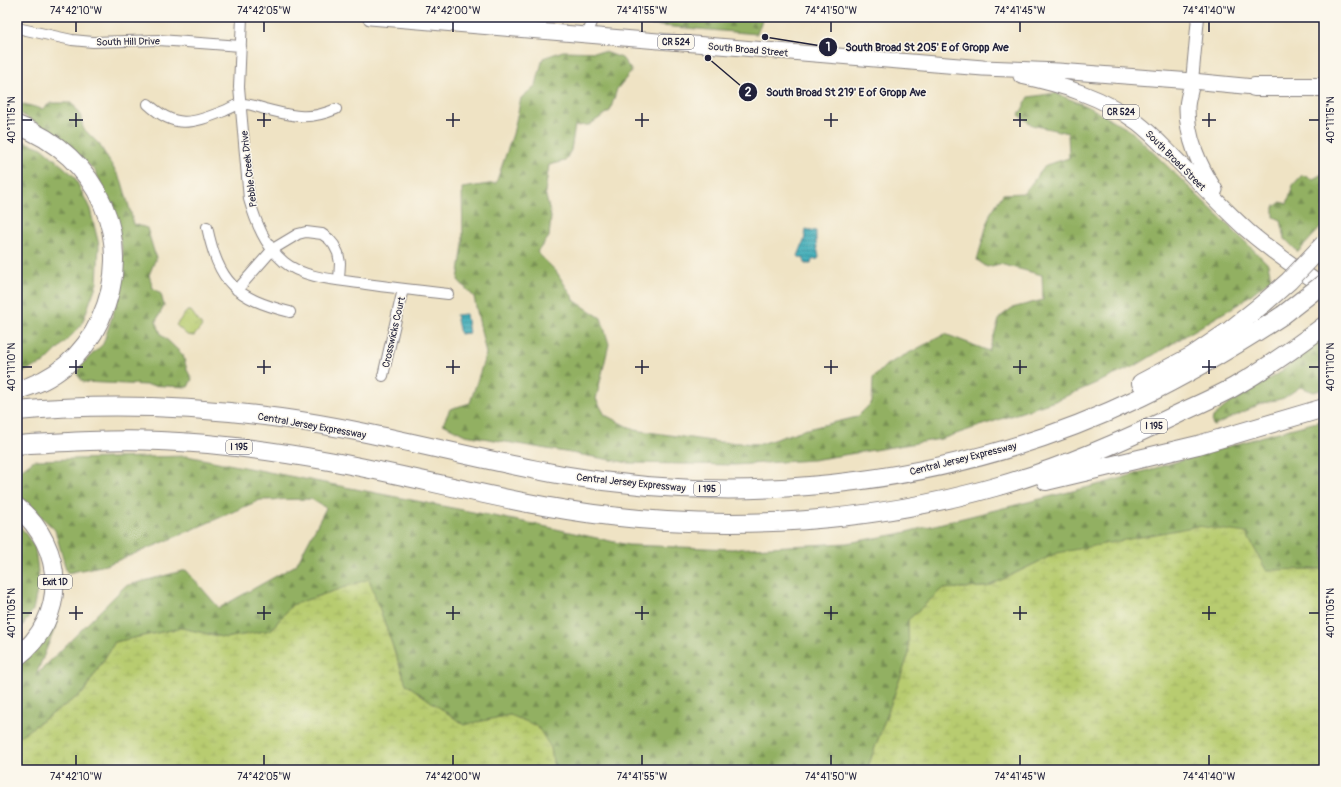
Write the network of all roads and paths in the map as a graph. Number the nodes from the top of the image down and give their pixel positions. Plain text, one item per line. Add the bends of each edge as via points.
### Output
1 (242, 17) edge
2 (370, 17) edge
3 (594, 17) edge
4 (1198, 17) edge
5 (17, 28) edge
6 (587, 35) junction
7 (241, 46) junction
8 (982, 68) junction
9 (1192, 81) junction
10 (1254, 87) junction
11 (1324, 88) edge
12 (1324, 93) edge
13 (148, 104) dead end
14 (241, 104) junction
15 (336, 109) dead end
16 (17, 125) edge
17 (1228, 211) junction
18 (207, 227) dead end
19 (1324, 244) edge
20 (273, 249) junction
21 (339, 280) junction
22 (1324, 283) edge
23 (1324, 287) edge
24 (403, 289) junction
25 (237, 290) junction
26 (448, 294) dead end
27 (290, 312) dead end
28 (1324, 326) edge
29 (383, 376) dead end
30 (17, 390) edge
31 (1324, 408) edge
32 (17, 411) edge
33 (17, 445) edge
34 (956, 462) junction
35 (993, 488) junction
36 (17, 508) edge
37 (17, 657) edge

1 - 7 street, Pebble Creek Drive
2 - 6 main road, South Broad Street / CR 524
3 - 6 street
4 - 9 street
5 - 7 street, South Hill Drive via 93,42 160,40
6 - 8 main road, South Broad Street / CR 524
7 - 14 street, Pebble Creek Drive
8 - 9 main road, South Broad Street / CR 524
8 - 17 main road, South Broad Street / CR 524 via 1076,90 1120,111 1156,138
9 - 10 main road, South Broad Street / CR 524
9 - 17 main road via 1187,107 1193,147 1205,174
10 - 11 highway
10 - 12 main road, South Broad Street / CR 524
13 - 14 street via 168,118 191,122
14 - 15 street via 300,117
14 - 20 street, Pebble Creek Drive via 249,199 260,231
16 - 30 highway via 50,141 67,153 80,167 101,199 108,217 114,254 110,293 96,330 60,371 43,381
17 - 23 main road, South Broad Street / CR 524 via 1266,247
18 - 25 street via 220,269
19 - 34 highway, bridge via 1264,303 1192,356 1055,424
20 - 21 street, Pebble Creek Drive via 285,262 300,271
20 - 21 street via 298,234 322,234 329,239 338,253
20 - 25 street
21 - 24 street, Pebble Creek Drive
22 - 34 highway, Central Jersey Expressway / I 195, bridge via 1284,315 1229,350 1140,398 1046,436
24 - 26 street, Pebble Creek Drive
24 - 29 street, Crosswicks Court
25 - 27 street via 269,307
28 - 35 highway, I 195 via 1304,342 1231,388 1096,452
31 - 35 highway via 1198,445 1047,481
32 - 34 highway, Central Jersey Expressway / I 195 via 102,406 221,411 338,428 563,475 664,487 750,489 815,485 866,480
33 - 35 highway, I 195 via 102,440 218,445 332,461 557,508 661,521 736,523 818,519 912,507
36 - 37 highway, Exit 1D via 26,514 45,541 51,557 55,587 50,612 42,628

